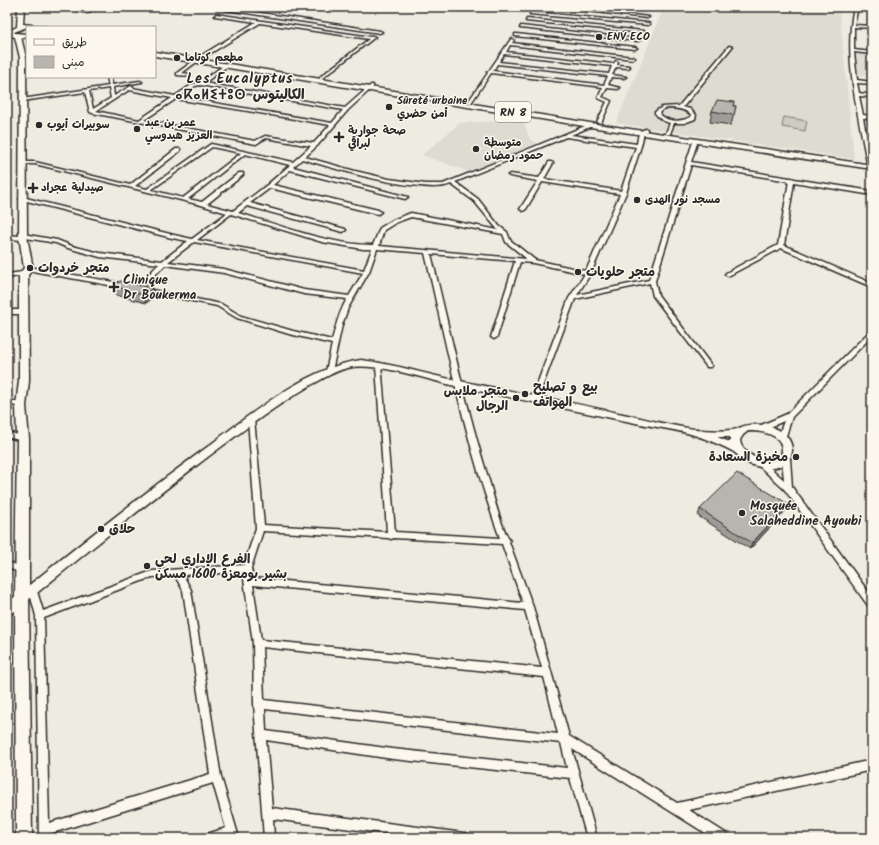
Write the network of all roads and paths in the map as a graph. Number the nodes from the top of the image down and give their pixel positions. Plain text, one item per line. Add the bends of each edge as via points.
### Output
1 (21, 7) edge
2 (62, 7) edge
3 (536, 7) edge
4 (555, 7) edge
5 (615, 7) edge
6 (632, 7) edge
7 (856, 7) edge
8 (229, 8) edge
9 (572, 8) edge
10 (653, 9) dead end
11 (88, 12) dead end
12 (531, 13) junction
13 (612, 13) junction
14 (20, 15) junction
15 (566, 16) junction
16 (648, 17) dead end
17 (304, 20) junction
18 (527, 20) junction
19 (608, 20) junction
20 (260, 22) junction
21 (561, 23) junction
22 (648, 24) dead end
23 (30, 25) junction
24 (26, 26) edge
25 (27, 26) edge
26 (36, 26) edge
27 (853, 26) junction
28 (294, 27) junction
29 (521, 27) junction
30 (872, 27) edge
31 (604, 28) junction
32 (12, 31) edge
33 (557, 31) junction
34 (643, 32) dead end
35 (516, 35) junction
36 (600, 35) junction
37 (26, 36) edge
38 (372, 38) junction
39 (26, 39) edge
40 (552, 39) junction
41 (638, 40) dead end
42 (509, 44) junction
43 (596, 44) junction
44 (730, 47) dead end
45 (548, 48) junction
46 (635, 48) dead end
47 (22, 51) junction
48 (571, 51) junction
49 (852, 51) junction
50 (156, 52) edge
51 (502, 53) junction
52 (592, 53) junction
53 (872, 53) edge
54 (619, 56) junction
55 (632, 58) dead end
56 (198, 59) junction
57 (566, 60) junction
58 (496, 62) junction
59 (227, 65) junction
60 (615, 66) junction
61 (628, 67) dead end
62 (561, 70) junction
63 (489, 72) junction
64 (188, 75) dead end
65 (610, 76) junction
66 (25, 77) edge
67 (624, 77) dead end
68 (109, 78) edge
69 (321, 78) junction
70 (139, 79) edge
71 (555, 80) junction
72 (855, 81) junction
73 (872, 82) edge
74 (200, 84) junction
75 (111, 86) junction
76 (370, 87) junction
77 (605, 87) junction
78 (618, 88) dead end
79 (128, 89) junction
80 (87, 90) junction
81 (857, 94) junction
82 (872, 96) edge
83 (176, 98) junction
84 (113, 99) junction
85 (22, 100) junction
86 (470, 102) junction
87 (680, 108) junction
88 (346, 109) junction
89 (92, 112) junction
90 (860, 116) junction
91 (872, 117) edge
92 (140, 121) junction
93 (599, 122) junction
94 (672, 122) junction
95 (331, 124) junction
96 (590, 124) junction
97 (643, 131) junction
98 (668, 133) junction
99 (564, 135) junction
100 (696, 140) junction
101 (315, 145) junction
102 (869, 145) edge
103 (639, 146) junction
104 (178, 150) dead end
105 (244, 153) junction
106 (301, 157) junction
107 (23, 163) junction
108 (551, 163) dead end
109 (688, 164) junction
110 (871, 165) edge
111 (291, 166) junction
112 (241, 174) dead end
113 (510, 175) dead end
114 (540, 179) junction
115 (792, 179) junction
116 (451, 182) junction
117 (130, 186) junction
118 (269, 186) junction
119 (148, 190) junction
120 (623, 193) junction
121 (872, 193) edge
122 (405, 196) dead end
123 (22, 199) junction
124 (185, 199) junction
125 (203, 204) junction
126 (246, 204) junction
127 (523, 208) dead end
128 (233, 212) junction
129 (378, 212) dead end
130 (343, 230) dead end
131 (505, 233) junction
132 (7, 237) edge
133 (23, 237) junction
134 (194, 239) junction
135 (782, 246) junction
136 (376, 247) junction
137 (428, 252) junction
138 (518, 259) junction
139 (533, 261) junction
140 (164, 264) junction
141 (26, 272) junction
142 (366, 272) junction
143 (588, 273) junction
144 (728, 274) dead end
145 (7, 276) edge
146 (652, 282) junction
147 (870, 284) edge
148 (138, 288) junction
149 (872, 292) edge
150 (351, 298) junction
151 (572, 298) junction
152 (7, 312) edge
153 (23, 312) junction
154 (872, 332) edge
155 (494, 337) dead end
156 (335, 343) junction
157 (379, 365) junction
158 (709, 366) dead end
159 (329, 371) junction
160 (458, 384) junction
161 (535, 398) junction
162 (7, 401) edge
163 (21, 406) junction
164 (789, 416) junction
165 (251, 419) junction
166 (761, 428) junction
167 (698, 433) junction
168 (7, 434) edge
169 (737, 434) junction
170 (782, 437) junction
171 (23, 439) junction
172 (738, 450) junction
173 (786, 459) junction
174 (762, 464) junction
175 (788, 488) junction
176 (260, 528) junction
177 (391, 536) junction
178 (506, 541) junction
179 (7, 566) edge
180 (247, 568) junction
181 (23, 570) junction
182 (177, 572) junction
183 (248, 581) junction
184 (33, 590) junction
185 (22, 599) junction
186 (872, 604) edge
187 (529, 607) junction
188 (7, 610) edge
189 (40, 616) junction
190 (257, 643) junction
191 (546, 673) junction
192 (259, 704) junction
193 (261, 735) junction
194 (564, 739) junction
195 (872, 765) edge
196 (572, 774) junction
197 (216, 776) junction
198 (676, 808) junction
199 (267, 813) junction
200 (44, 834) edge
201 (233, 834) edge
202 (24, 838) edge
203 (211, 838) edge
204 (269, 838) edge
205 (464, 838) edge
206 (592, 838) edge
207 (723, 838) edge

1 - 14 main road
2 - 11 street
3 - 12 street
4 - 9 street
5 - 13 street
6 - 10 street
7 - 27 street
8 - 17 street
8 - 20 street via 216,15
9 - 13 street
9 - 15 street
12 - 15 street
12 - 18 street
13 - 16 street
13 - 19 street
14 - 23 main road
14 - 32 main road
15 - 19 street
15 - 21 street
17 - 28 street
17 - 38 street via 380,32
18 - 21 street
18 - 29 street
19 - 22 street
19 - 31 street
20 - 28 street
20 - 56 street
21 - 31 street
21 - 33 street
23 - 25 main road
23 - 26 main road
24 - 32 main road
27 - 30 street
27 - 49 street
28 - 38 street
29 - 33 street
29 - 35 street
31 - 34 street
31 - 36 street
32 - 37 main road
32 - 47 main road
33 - 36 street
33 - 40 street
35 - 40 street
35 - 42 street
36 - 41 street
36 - 43 street
38 - 69 street
39 - 47 main road
40 - 43 street
40 - 45 street
42 - 45 street
42 - 51 street
43 - 46 street
43 - 52 street
44 - 87 street
45 - 48 street
47 - 66 main road
48 - 52 street
48 - 57 street
49 - 53 street
49 - 72 street
50 - 56 main road, RN 8
51 - 57 street
51 - 58 street
52 - 54 street
54 - 55 street
54 - 60 street
56 - 59 main road, RN 8
56 - 64 street via 178,74
56 - 69 main road, RN 8
57 - 60 street
57 - 62 street
58 - 62 street
58 - 63 street
59 - 74 street
59 - 76 main road, RN 8
60 - 61 street
60 - 65 street
62 - 65 street
62 - 71 street
63 - 71 street
63 - 86 street
65 - 67 street
65 - 77 street
66 - 85 main road
68 - 75 street
69 - 76 main road, RN 8
70 - 75 street
70 - 79 street
71 - 77 street
72 - 73 street
72 - 81 street
74 - 83 street via 194,85
74 - 88 street
75 - 80 street
75 - 84 street
76 - 86 main road, RN 8
76 - 88 street
76 - 96 main road, RN 8
77 - 78 street
77 - 93 street via 600,98 609,101
79 - 83 street
79 - 84 street
80 - 85 street
80 - 89 street
81 - 82 street
81 - 90 street
83 - 92 street
83 - 95 street
84 - 89 street
85 - 107 main road
86 - 93 main road, RN 8
87 - 94 street via 692,113 693,118 685,122
87 - 94 street via 662,108 658,113 661,118
88 - 95 street
89 - 92 street
90 - 91 street
90 - 102 street
92 - 101 street via 256,143 265,137
93 - 97 main road, RN 8
94 - 98 street
95 - 101 street
96 - 97 main road, RN 8
96 - 99 street
97 - 98 main road, RN 8
97 - 100 main road, RN 8
97 - 103 street
98 - 110 main road, RN 8
99 - 103 street
99 - 116 street
100 - 109 street
100 - 110 main road, RN 8
101 - 106 street
102 - 110 street
103 - 120 street
104 - 117 street
105 - 111 street
105 - 119 street via 211,145
105 - 124 street
106 - 111 street
106 - 116 street via 395,182 430,186
107 - 117 street via 35,163
107 - 123 main road
108 - 114 street
109 - 115 street
109 - 146 street
111 - 118 street
111 - 122 street
112 - 125 street
113 - 114 street
114 - 120 street
114 - 127 street
115 - 121 street
115 - 135 street
116 - 131 street via 476,200 497,227
117 - 119 street
118 - 126 street
118 - 129 street
119 - 124 street
120 - 143 street
123 - 133 main road
123 - 134 street via 151,232
124 - 125 street
125 - 128 street
126 - 128 street
126 - 130 street
128 - 134 street
128 - 136 street via 322,240 363,248
131 - 136 street via 411,215 382,229
131 - 139 street via 508,241
132 - 133 street
133 - 140 street via 57,242 100,255
133 - 141 main road
134 - 140 street
134 - 142 street
135 - 144 street
135 - 147 street
136 - 137 street
136 - 142 street
137 - 138 street
137 - 160 street via 454,357
138 - 139 street
138 - 155 street
139 - 143 street
140 - 148 street
140 - 150 street via 224,271 304,292
141 - 145 street
141 - 148 street
141 - 153 main road
142 - 150 street
143 - 151 street
146 - 151 street
146 - 158 street via 655,295
147 - 149 street
148 - 156 street via 219,305 239,317
150 - 156 street via 345,308
151 - 161 street
152 - 153 street
153 - 163 main road via 24,380
154 - 164 street
156 - 159 street
157 - 159 street via 361,363
157 - 160 street
157 - 177 street
159 - 165 street via 281,398
160 - 161 street
160 - 178 street via 492,504
161 - 167 street
162 - 163 street
163 - 171 main road
164 - 166 street
164 - 170 street
165 - 176 street
165 - 184 street via 161,486
166 - 169 street via 747,428
166 - 170 street
167 - 169 street
167 - 172 street
168 - 171 street
169 - 172 street via 735,444
170 - 173 street via 788,446
171 - 181 main road
172 - 174 street
173 - 174 street via 776,464
173 - 175 street
174 - 175 street
175 - 186 street
176 - 177 street
176 - 180 street
177 - 178 street
178 - 187 street
179 - 181 street
180 - 182 street
180 - 183 street
181 - 185 main road
182 - 189 street via 152,574
182 - 197 street via 187,590
183 - 187 street
183 - 190 street
184 - 185 street
184 - 189 street
185 - 188 street
185 - 202 main road
187 - 191 street
189 - 200 street
190 - 191 street
190 - 192 street
191 - 194 street
192 - 193 street
192 - 194 street
193 - 196 street via 393,754
193 - 199 street
194 - 196 street
194 - 198 street
195 - 198 street
196 - 206 street
197 - 200 street
197 - 201 street
198 - 207 street
199 - 204 street
199 - 205 street
201 - 203 street

